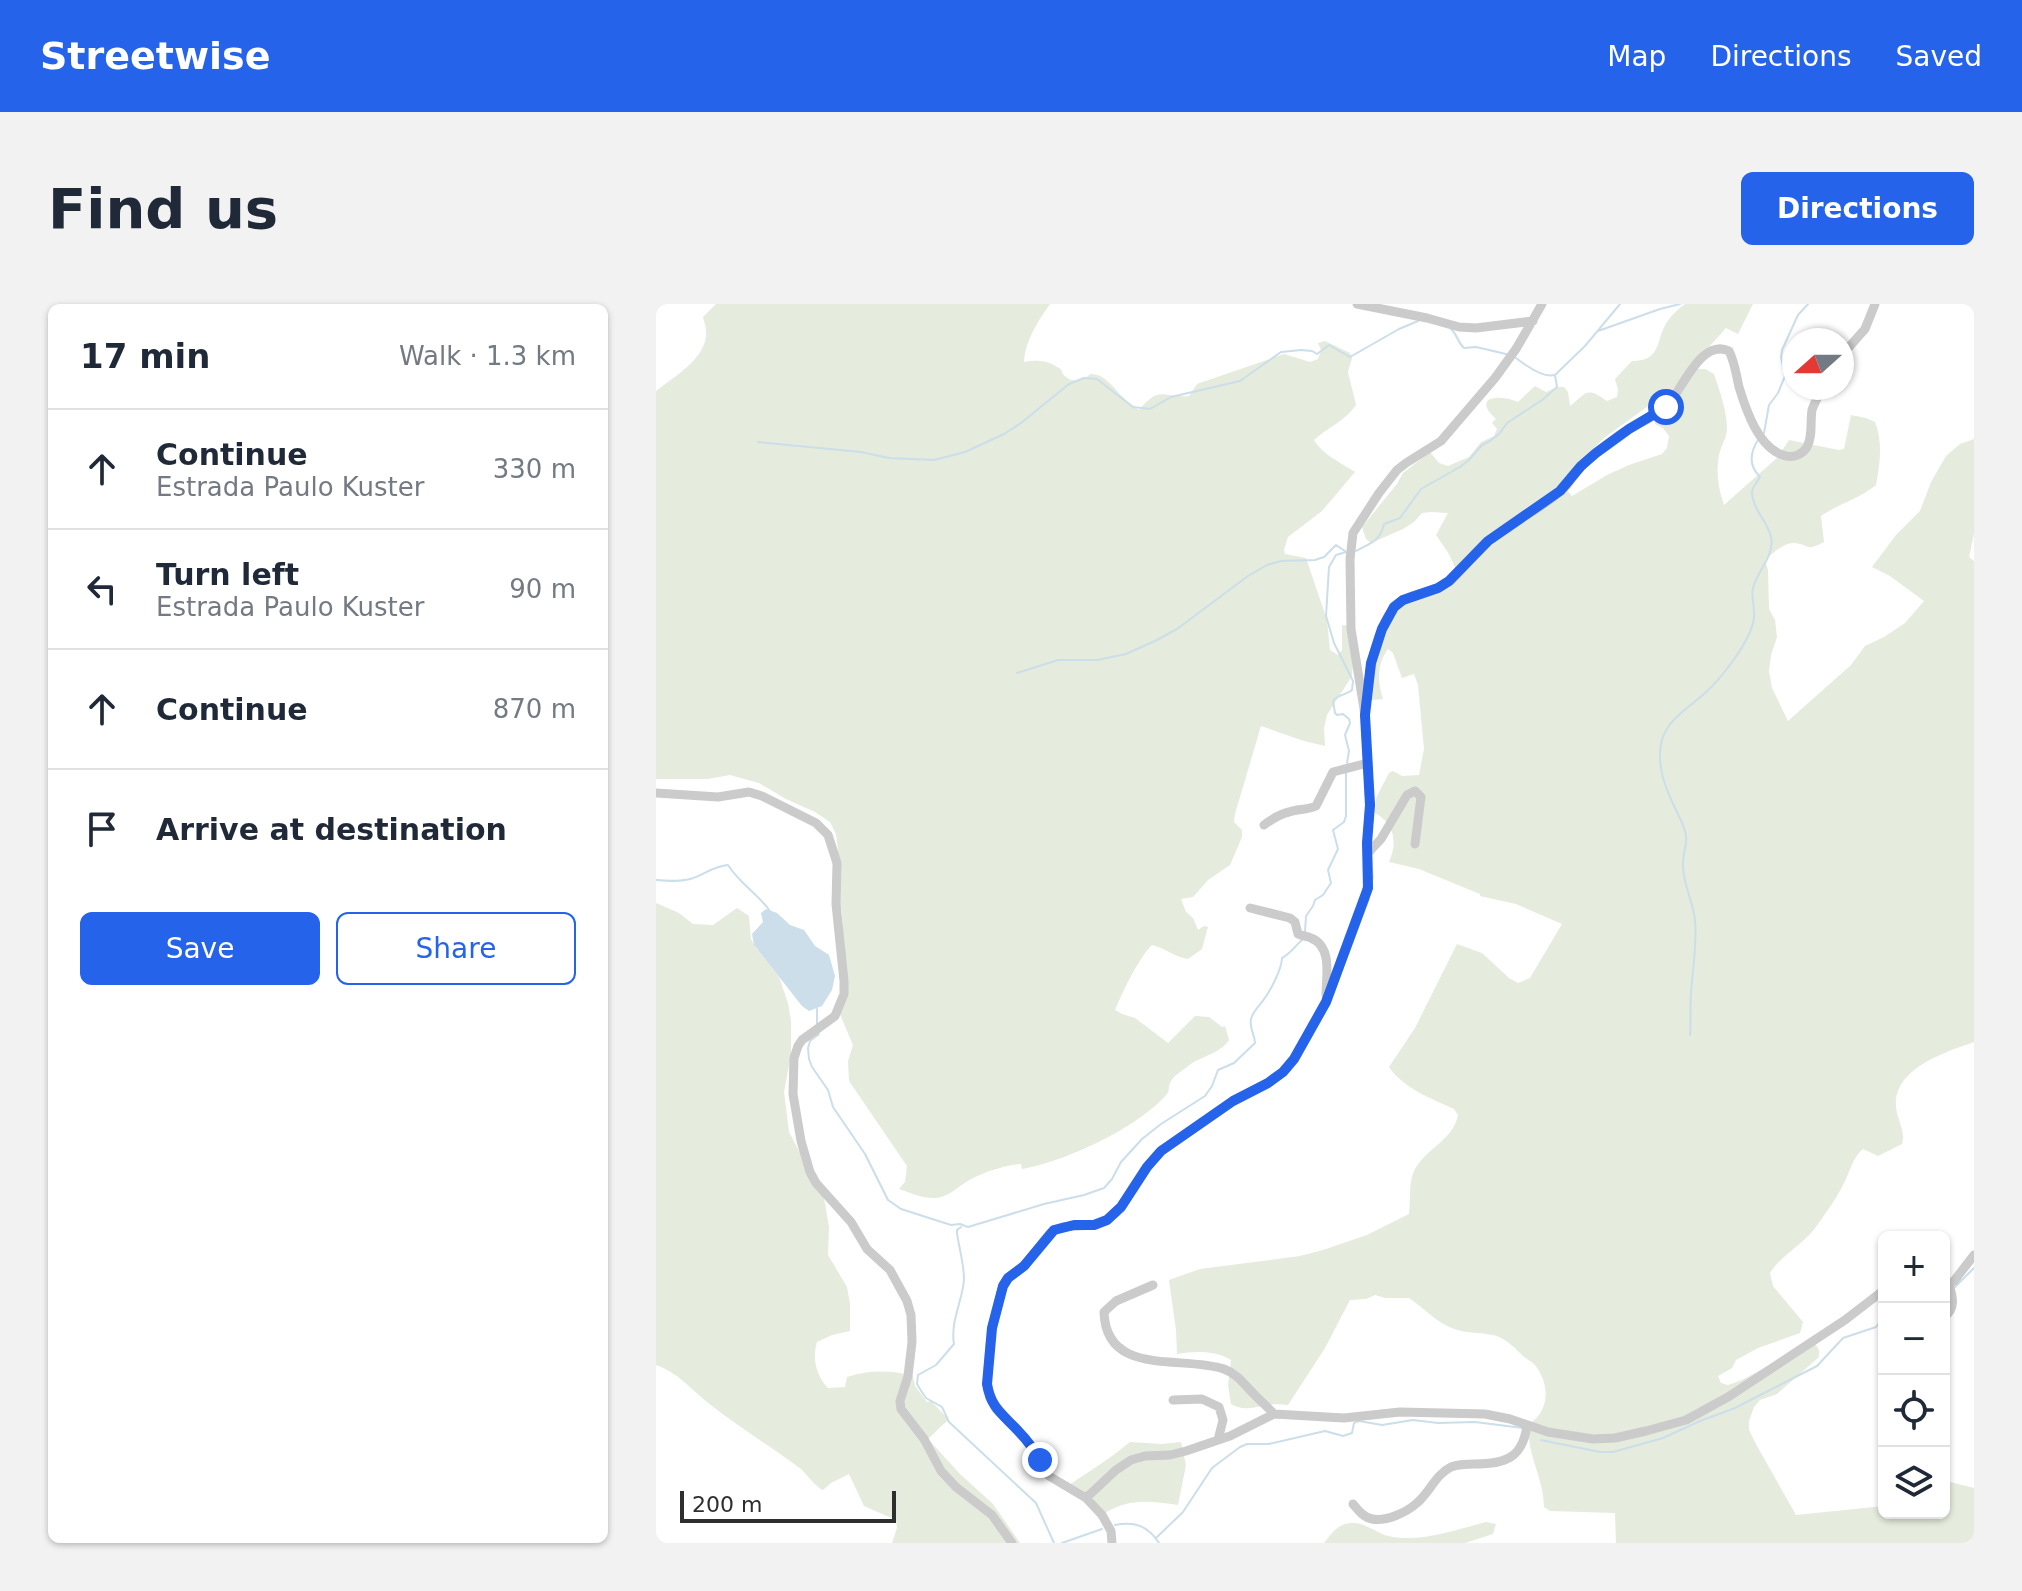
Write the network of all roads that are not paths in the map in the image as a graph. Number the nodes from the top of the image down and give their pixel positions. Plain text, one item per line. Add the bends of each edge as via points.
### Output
1 (1357, 304) edge
2 (1542, 304) edge
3 (1875, 304) edge
4 (1533, 321) junction
5 (1854, 341) edge
6 (1817, 400) edge
7 (1365, 715) junction
8 (1368, 763) junction
9 (656, 793) edge
10 (1264, 825) dead end
11 (1415, 844) dead end
12 (1368, 853) junction
13 (1250, 908) dead end
14 (1326, 1002) junction
15 (1974, 1255) edge
16 (1950, 1282) edge
17 (1153, 1285) dead end
18 (1878, 1294) edge
19 (1173, 1400) dead end
20 (1274, 1414) junction
21 (1527, 1425) junction
22 (1218, 1440) junction
23 (1086, 1498) junction
24 (1353, 1504) dead end
25 (1012, 1543) edge
26 (1112, 1543) edge

1 - 4 street via 1459,327
2 - 4 street
3 - 5 street
4 - 7 street via 1495,378 1441,441 1397,470 1353,533 1351,629
6 - 7 street via 1807,448 1801,454 1783,455 1757,430 1729,351 1711,351 1687,374 1666,407 1607,445 1560,491 1488,541 1449,581 1394,607 1371,663
7 - 8 street
8 - 10 street via 1333,772 1313,808 1293,810
8 - 12 street
9 - 25 street via 718,797 749,792 816,823 828,835 837,863 844,994 835,1016 802,1040 794,1058 793,1094 801,1141 816,1183 890,1270 907,1301 912,1342 901,1409 948,1479 992,1515
11 - 12 street via 1421,797 1415,791
12 - 14 street via 1368,888
13 - 14 street via 1290,918 1298,934 1319,943 1327,959
14 - 23 street via 1283,1072 1161,1151 1107,1220 1050,1233 1003,1286 991,1337 990,1398 1052,1479
15 - 16 street
17 - 20 street via 1104,1312 1115,1346 1142,1358 1223,1369 1237,1375
18 - 21 street via 1686,1420 1593,1439
19 - 22 street via 1202,1399 1219,1407 1223,1420
20 - 21 street via 1485,1414
20 - 22 street
21 - 24 street via 1515,1455 1449,1468 1407,1510 1370,1519
22 - 23 street via 1131,1460
23 - 26 street via 1108,1523

